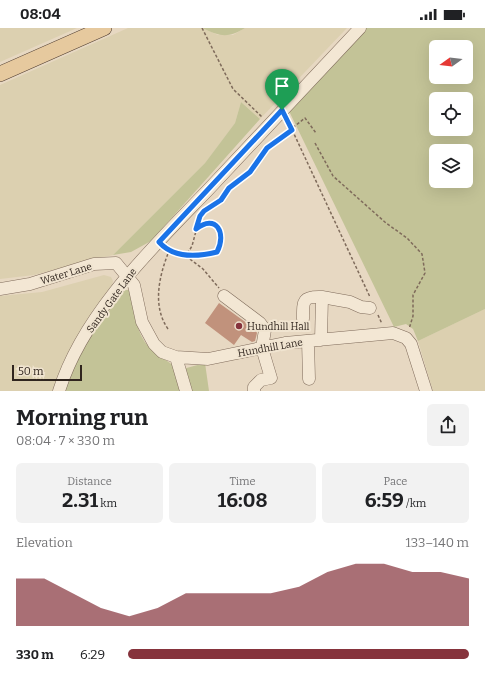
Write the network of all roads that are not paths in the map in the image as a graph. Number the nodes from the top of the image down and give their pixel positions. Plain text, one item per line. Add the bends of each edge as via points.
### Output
1 (104, 28) edge
2 (360, 28) edge
3 (0, 74) edge
4 (127, 276) junction
5 (0, 289) edge
6 (224, 296) road end
7 (322, 297) junction
8 (372, 306) road end
9 (303, 318) dead end
10 (321, 340) junction
11 (308, 341) junction
12 (262, 348) junction
13 (176, 357) junction
14 (309, 379) dead end
15 (59, 391) edge
16 (186, 391) edge
17 (254, 391) edge
18 (426, 391) edge

1 - 3 main road
2 - 4 street, Sandy Gate Lane
4 - 5 street, Water Lane via 116,263 108,262 30,284
4 - 13 street, Hundhill Lane via 134,285 147,333 162,352
4 - 15 street, Sandy Gate Lane via 76,349 65,370
6 - 12 street via 263,326 265,330
7 - 8 street via 350,302 361,307
7 - 9 street via 310,296 305,299
7 - 10 street
10 - 11 street, Hundhill Lane
10 - 18 street, Hundhill Lane via 386,333 400,334 411,344 416,354
11 - 12 street, Hundhill Lane
11 - 14 street
12 - 13 street, Hundhill Lane via 208,359
12 - 17 street via 271,378 261,380 254,386
13 - 16 street

